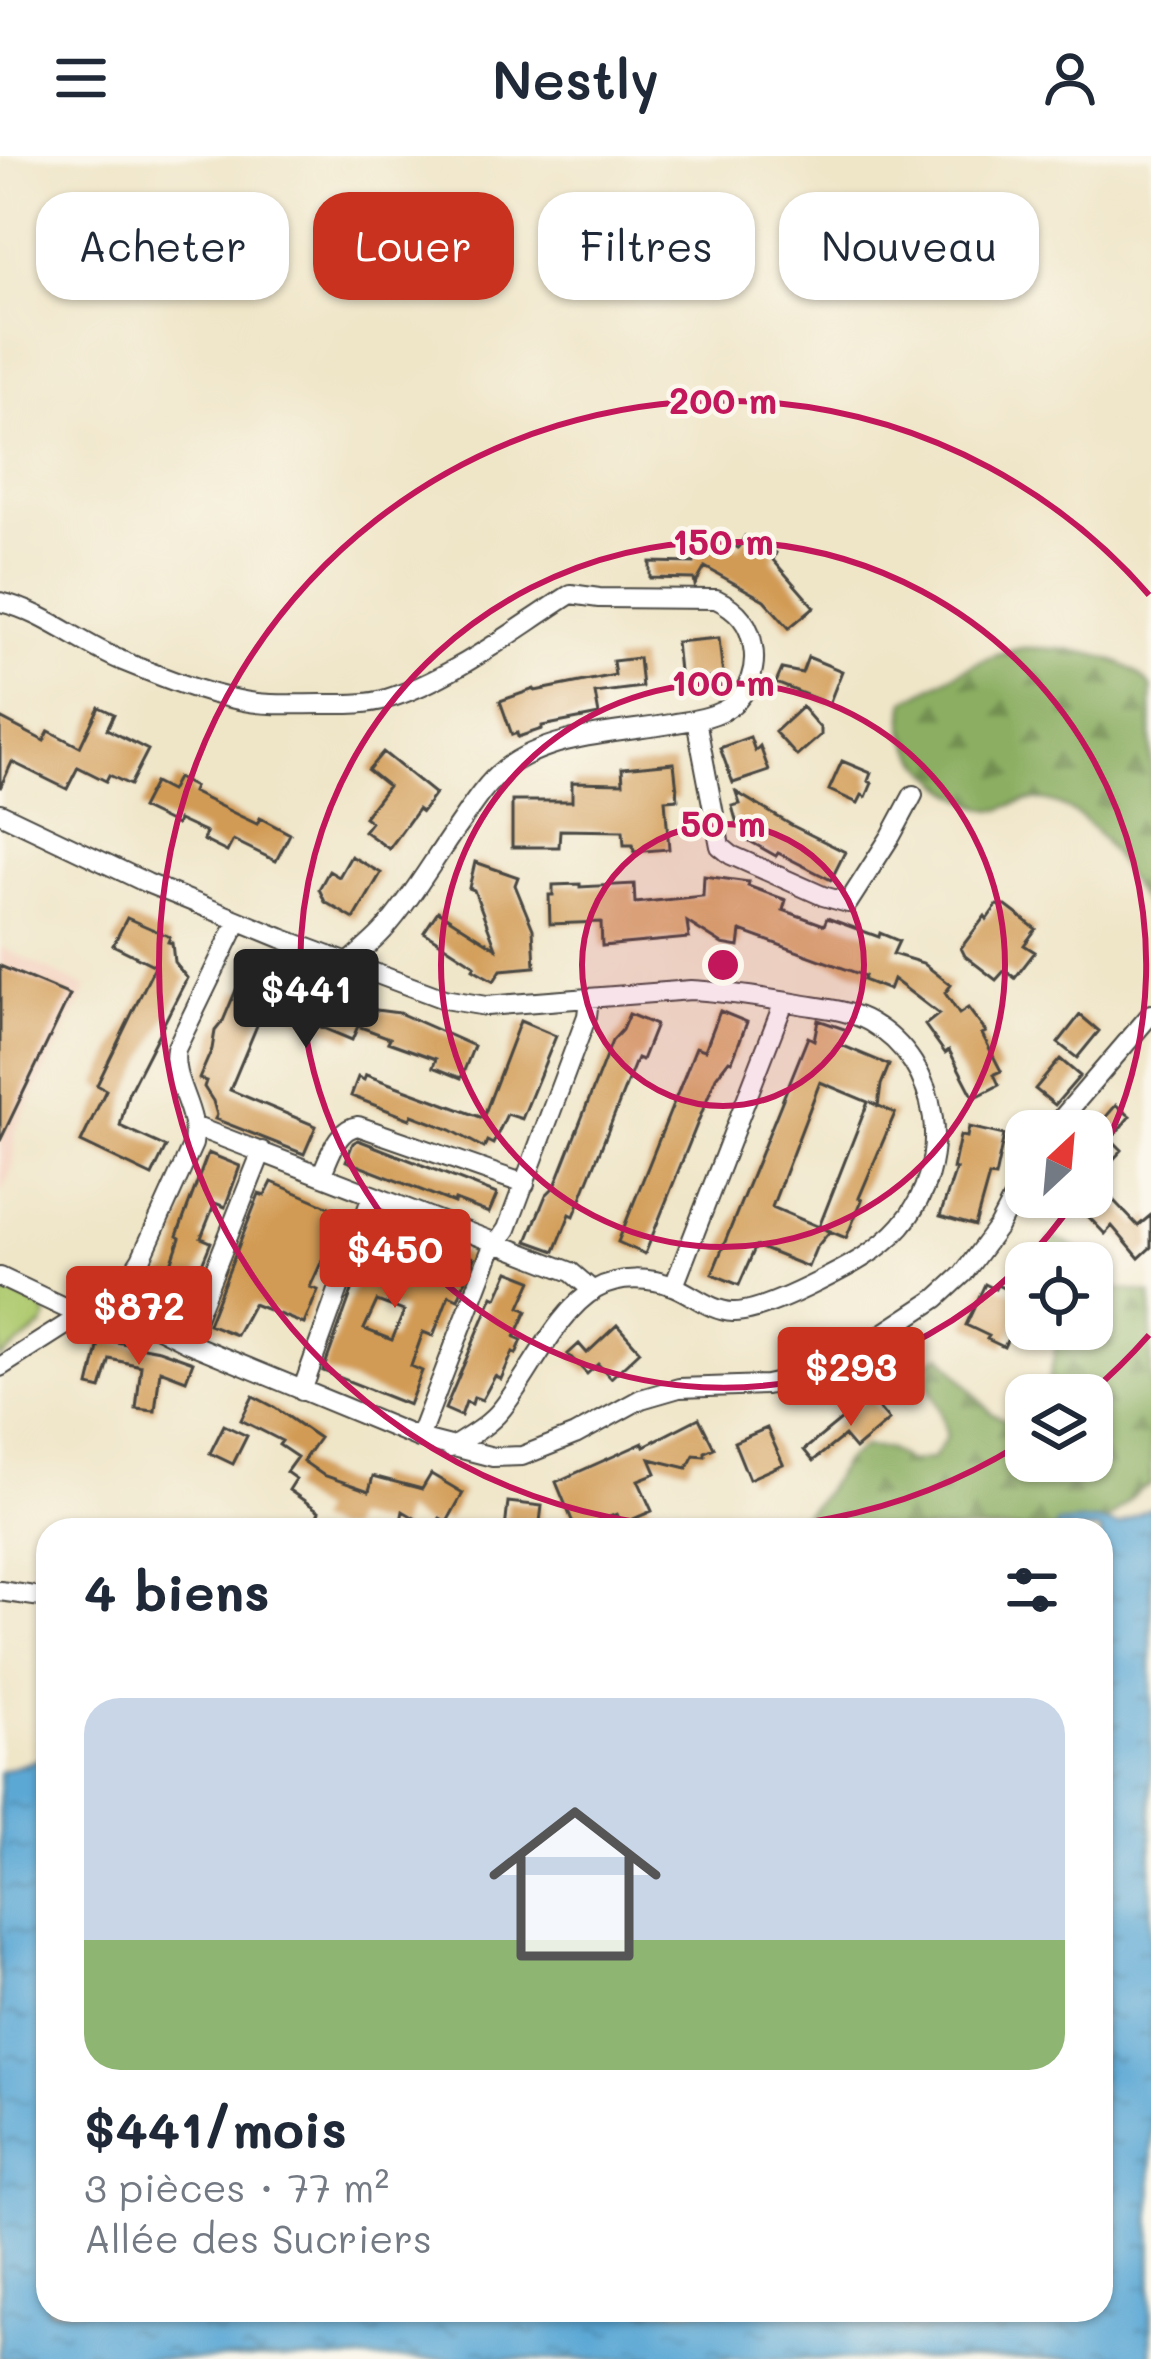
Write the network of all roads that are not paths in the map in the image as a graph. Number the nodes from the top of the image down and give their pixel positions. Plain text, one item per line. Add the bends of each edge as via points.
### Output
1 (0, 602) edge
2 (696, 720) junction
3 (913, 795) dead end
4 (0, 813) edge
5 (238, 921) junction
6 (349, 963) junction
7 (589, 999) junction
8 (784, 1002) junction
9 (1151, 1014) edge
10 (1070, 1110) edge
11 (196, 1127) junction
12 (262, 1151) junction
13 (321, 1175) junction
14 (525, 1184) junction
15 (372, 1196) junction
16 (1005, 1214) edge
17 (498, 1242) junction
18 (0, 1277) edge
19 (674, 1286) junction
20 (592, 1290) junction
21 (105, 1301) junction
22 (76, 1313) junction
23 (186, 1342) junction
24 (0, 1367) edge
25 (302, 1391) junction
26 (419, 1438) junction
27 (451, 1448) junction
28 (0, 1592) edge
29 (36, 1596) edge

1 - 2 street via 179,683 239,700 329,704 384,700 439,677 571,594 716,599 743,619 755,658 734,704
2 - 3 street via 720,846 848,904
2 - 6 street via 564,741 502,770 383,931
4 - 5 street
5 - 6 street
5 - 11 street via 176,1049
6 - 7 street via 486,1006
7 - 8 street via 692,990
7 - 14 street
8 - 19 street
8 - 19 street via 865,1019 909,1058 935,1120 925,1189 870,1254 752,1309 731,1312
9 - 10 street
11 - 12 street
11 - 21 street via 141,1259
12 - 13 street
12 - 23 street
13 - 14 street via 340,1135 358,1126
13 - 15 street
14 - 17 street
15 - 17 street
15 - 25 street
16 - 27 street via 937,1298 837,1364 766,1384 679,1388 640,1399 522,1456
17 - 20 street via 571,1271
17 - 26 street
18 - 22 street
19 - 20 street via 644,1278
20 - 27 street via 499,1413
21 - 22 street
21 - 23 street
22 - 24 street
23 - 25 street
25 - 26 street
26 - 27 street
28 - 29 street

